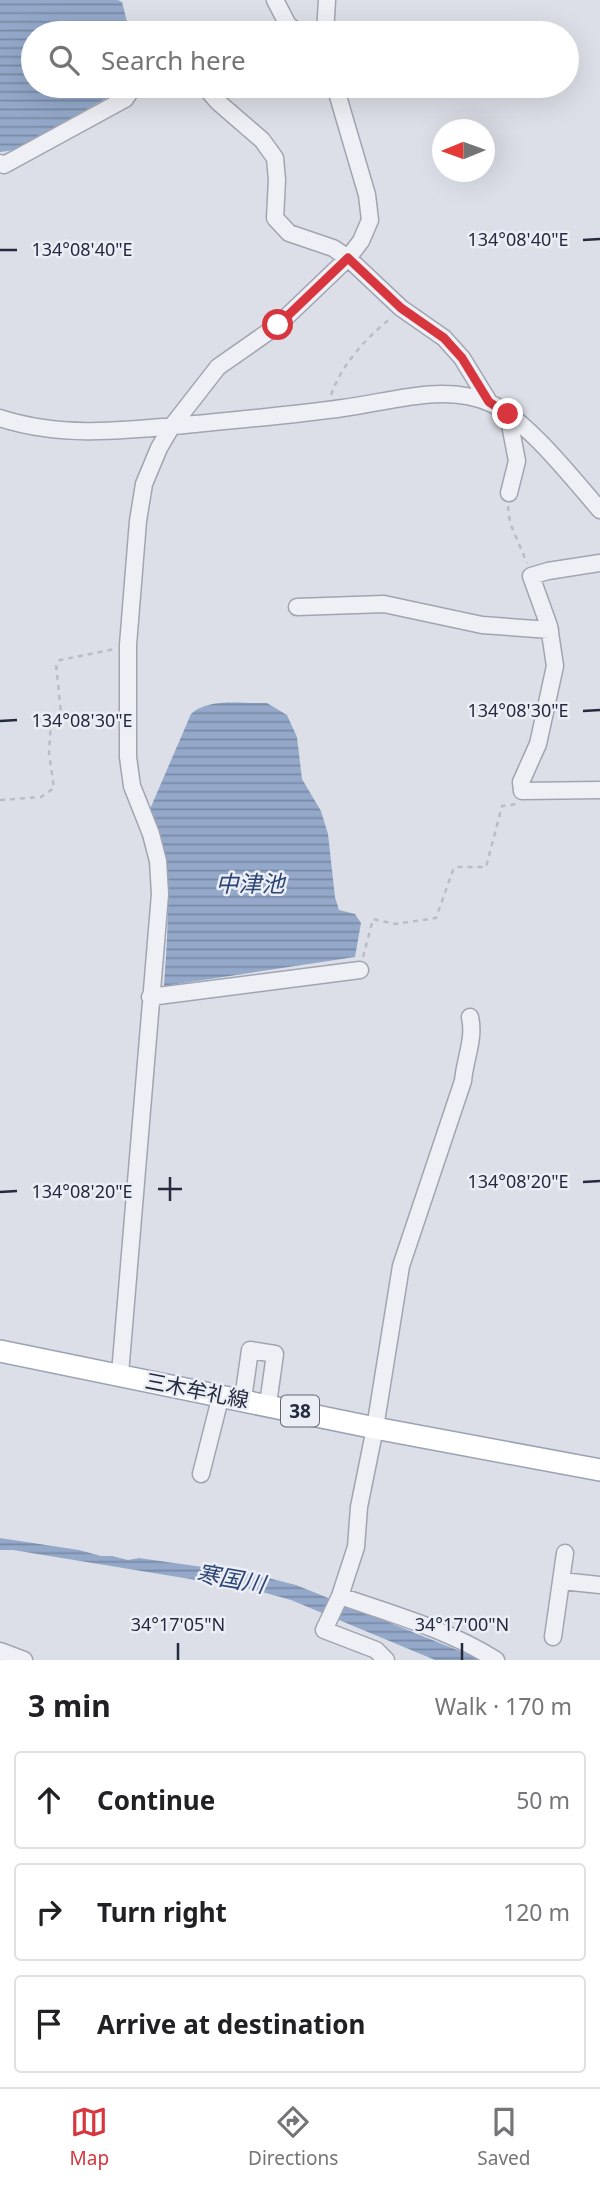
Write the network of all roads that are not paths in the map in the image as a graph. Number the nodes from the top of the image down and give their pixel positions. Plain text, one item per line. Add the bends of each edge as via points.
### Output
1 (275, 0) edge
2 (327, 0) edge
3 (286, 21) edge
4 (323, 21) edge
5 (126, 98) edge
6 (214, 98) edge
7 (339, 98) edge
8 (0, 163) edge
9 (348, 258) junction
10 (489, 402) junction
11 (508, 414) junction
12 (0, 418) edge
13 (172, 426) junction
14 (509, 493) road end
15 (600, 510) edge
16 (600, 563) edge
17 (297, 607) dead end
18 (550, 630) junction
19 (600, 790) edge
20 (360, 970) road end
21 (150, 997) junction
22 (470, 1017) dead end
23 (0, 1351) edge
24 (120, 1374) junction
25 (221, 1395) junction
26 (243, 1399) junction
27 (268, 1404) junction
28 (375, 1428) junction
29 (600, 1470) edge
30 (201, 1474) dead end
31 (565, 1553) dead end
32 (562, 1581) junction
33 (600, 1585) edge
34 (340, 1597) junction
35 (553, 1637) dead end
36 (0, 1651) edge
37 (24, 1660) edge
38 (386, 1660) edge
39 (496, 1660) edge

1 - 3 street
2 - 4 street
5 - 8 street via 4,165
6 - 9 street via 262,140 275,158 275,218 289,233
7 - 9 street via 370,220
9 - 10 street via 404,310 444,338
9 - 13 street via 278,325 218,367
10 - 11 street
10 - 13 street via 438,394 326,411
11 - 14 street via 517,461
11 - 15 street
12 - 13 street via 66,431
13 - 21 street via 144,484 128,645 131,786 151,834 159,872
16 - 18 street via 531,576
17 - 18 street via 384,604 482,625
18 - 19 street via 555,666 522,791
20 - 21 street
21 - 24 street
22 - 28 street via 473,1032 463,1081 401,1266
23 - 24 main road, 三木牟礼線 / 38
24 - 25 main road, 三木牟礼線 / 38
25 - 26 main road, 三木牟礼線 / 38
25 - 30 street
26 - 27 main road, 三木牟礼線 / 38
26 - 27 street via 250,1350 275,1354
27 - 28 main road, 三木牟礼線 / 38
28 - 29 main road, 三木牟礼線 / 38
28 - 34 street via 356,1547
31 - 32 street
32 - 33 street
32 - 35 street
34 - 38 street via 324,1630 376,1650
34 - 39 street via 464,1642
36 - 37 street

